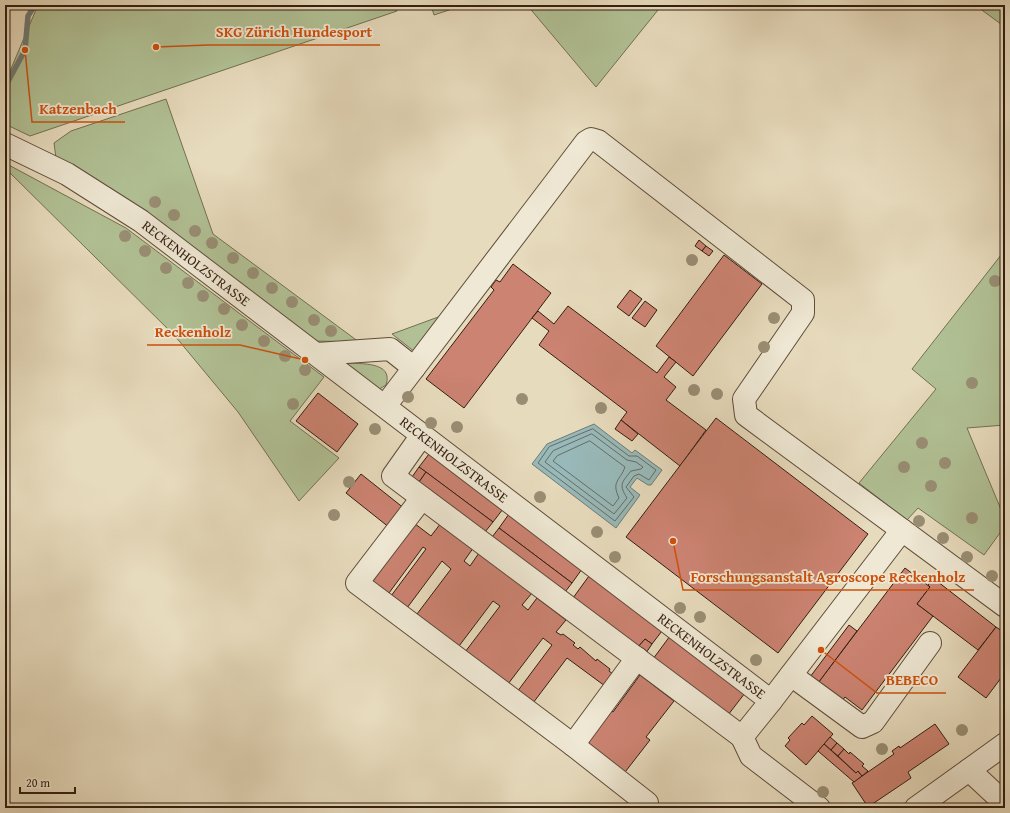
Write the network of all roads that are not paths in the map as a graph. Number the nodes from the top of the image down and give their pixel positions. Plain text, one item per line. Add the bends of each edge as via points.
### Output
1 (5, 144) edge
2 (317, 354) junction
3 (414, 368) junction
4 (385, 406) junction
5 (422, 435) junction
6 (422, 498) junction
7 (902, 530) junction
8 (1005, 606) edge
9 (930, 643) dead end
10 (637, 658) junction
11 (790, 675) junction
12 (771, 700) junction
13 (742, 737) junction
14 (1005, 744) edge
15 (573, 745) junction
16 (969, 770) junction
17 (647, 803) dead end
18 (1005, 807) edge
19 (819, 808) edge
20 (916, 808) edge

1 - 2 street, RECKENHOLZSTRASSE via 67,174 118,205
2 - 3 street via 390,349
2 - 4 street, RECKENHOLZSTRASSE
3 - 4 street
3 - 7 street via 586,142 591,139 598,141 803,300 803,313 744,399 746,415
4 - 5 street, RECKENHOLZSTRASSE
5 - 6 street via 393,476
5 - 12 street, RECKENHOLZSTRASSE
6 - 10 street
6 - 15 street via 357,583
7 - 8 street
7 - 11 street
9 - 11 street via 872,722 862,727
10 - 13 street
10 - 15 street
11 - 12 street
12 - 13 street, RECKENHOLZSTRASSE
13 - 19 street via 751,756
14 - 16 street
15 - 17 street
16 - 18 street
16 - 20 street

